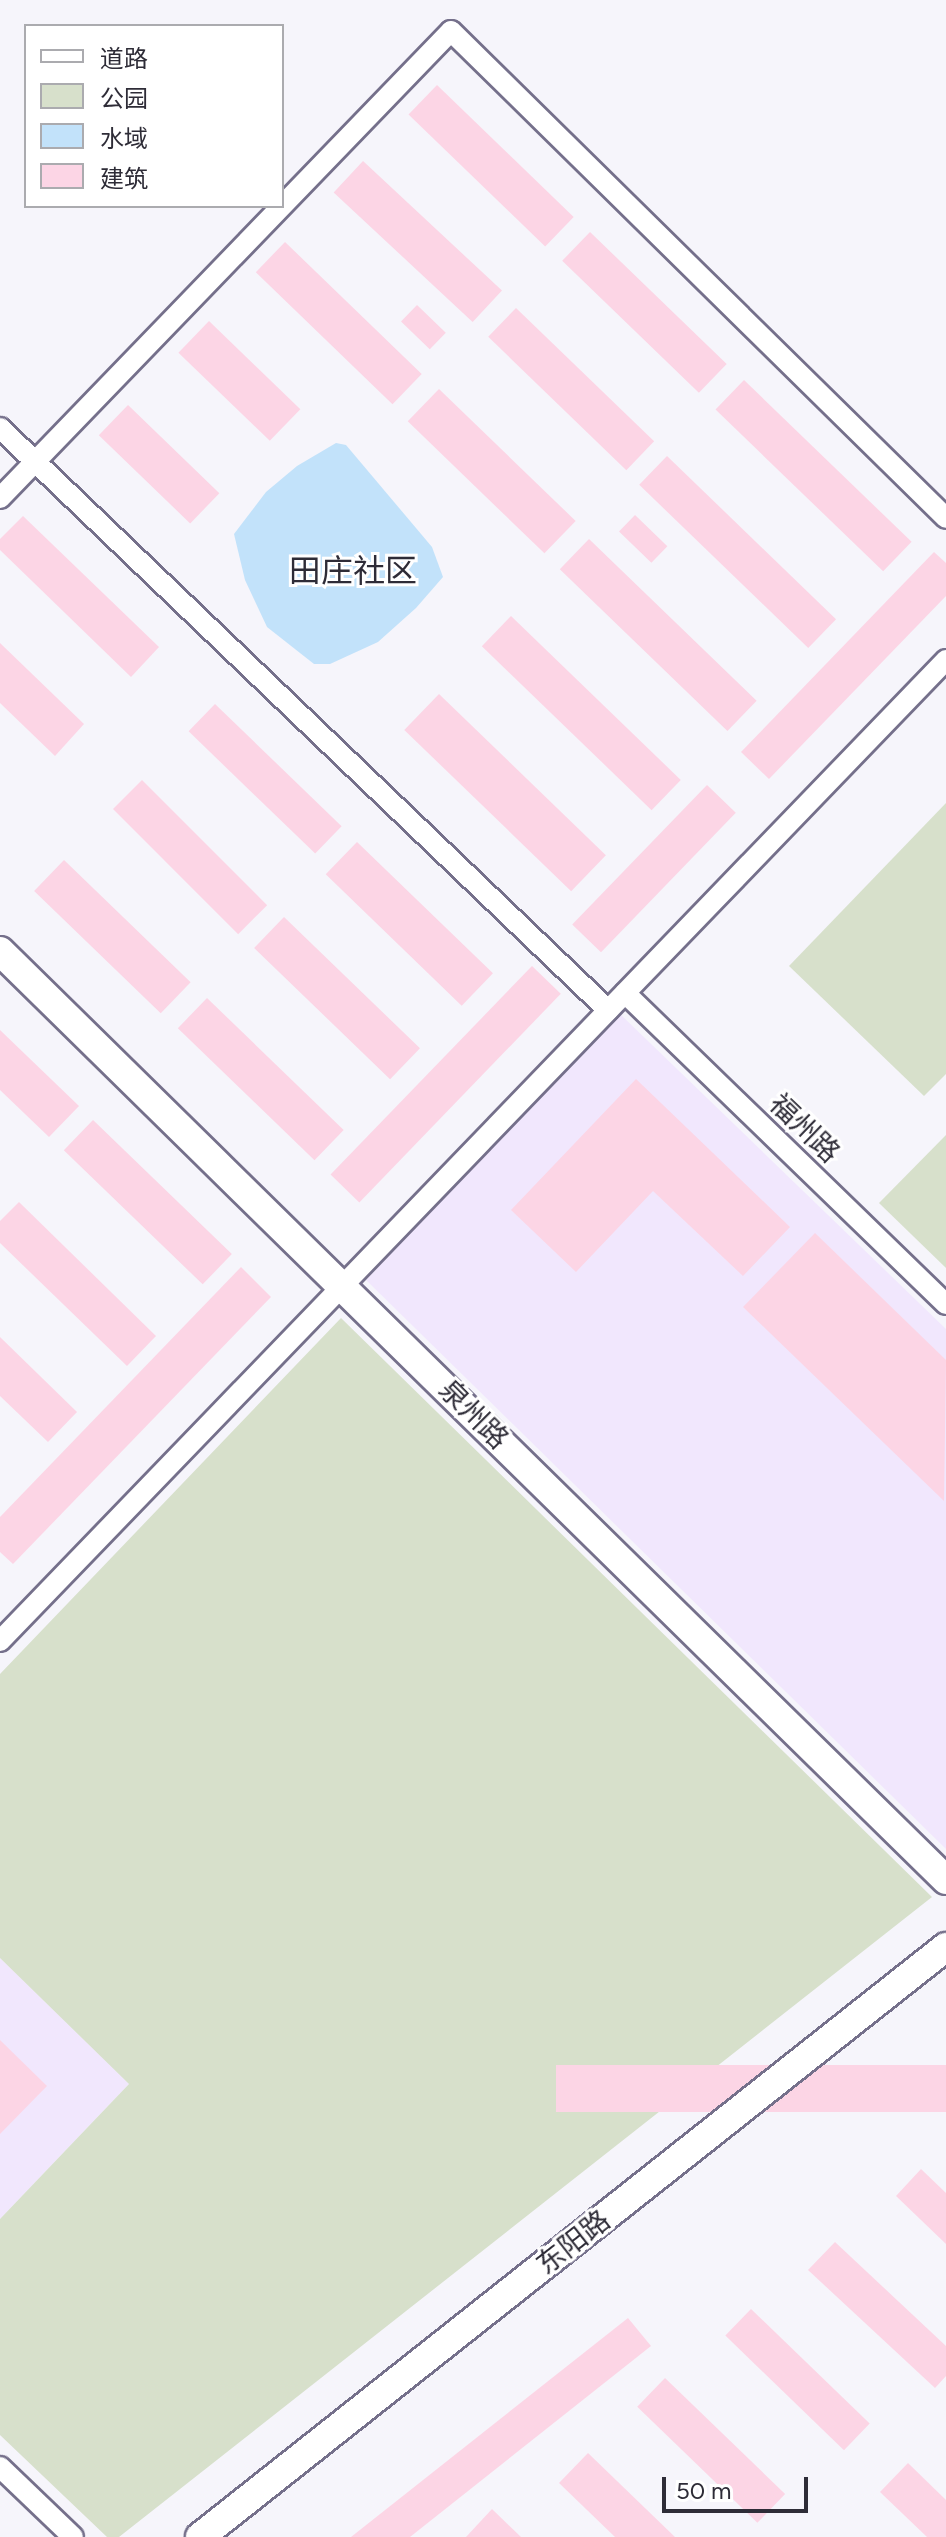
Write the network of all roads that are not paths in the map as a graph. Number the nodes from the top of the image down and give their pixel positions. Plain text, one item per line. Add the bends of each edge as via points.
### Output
1 (284, 204) edge
2 (280, 208) edge
3 (0, 428) edge
4 (35, 462) junction
5 (0, 498) edge
6 (946, 518) edge
7 (946, 660) edge
8 (0, 951) edge
9 (625, 993) junction
10 (608, 1010) junction
11 (343, 1285) junction
12 (946, 1304) edge
13 (0, 1641) edge
14 (946, 1880) edge
15 (946, 1947) edge
16 (0, 2467) edge
17 (73, 2537) edge
18 (200, 2537) edge

1 - 6 street via 451,31
2 - 4 street
3 - 4 street
4 - 5 street
4 - 10 street
7 - 9 street
8 - 11 street, 泉州路
9 - 10 street
9 - 12 street, 福州路
10 - 11 street
11 - 13 street
11 - 14 street, 泉州路
15 - 18 street, 东阳路
16 - 17 street

